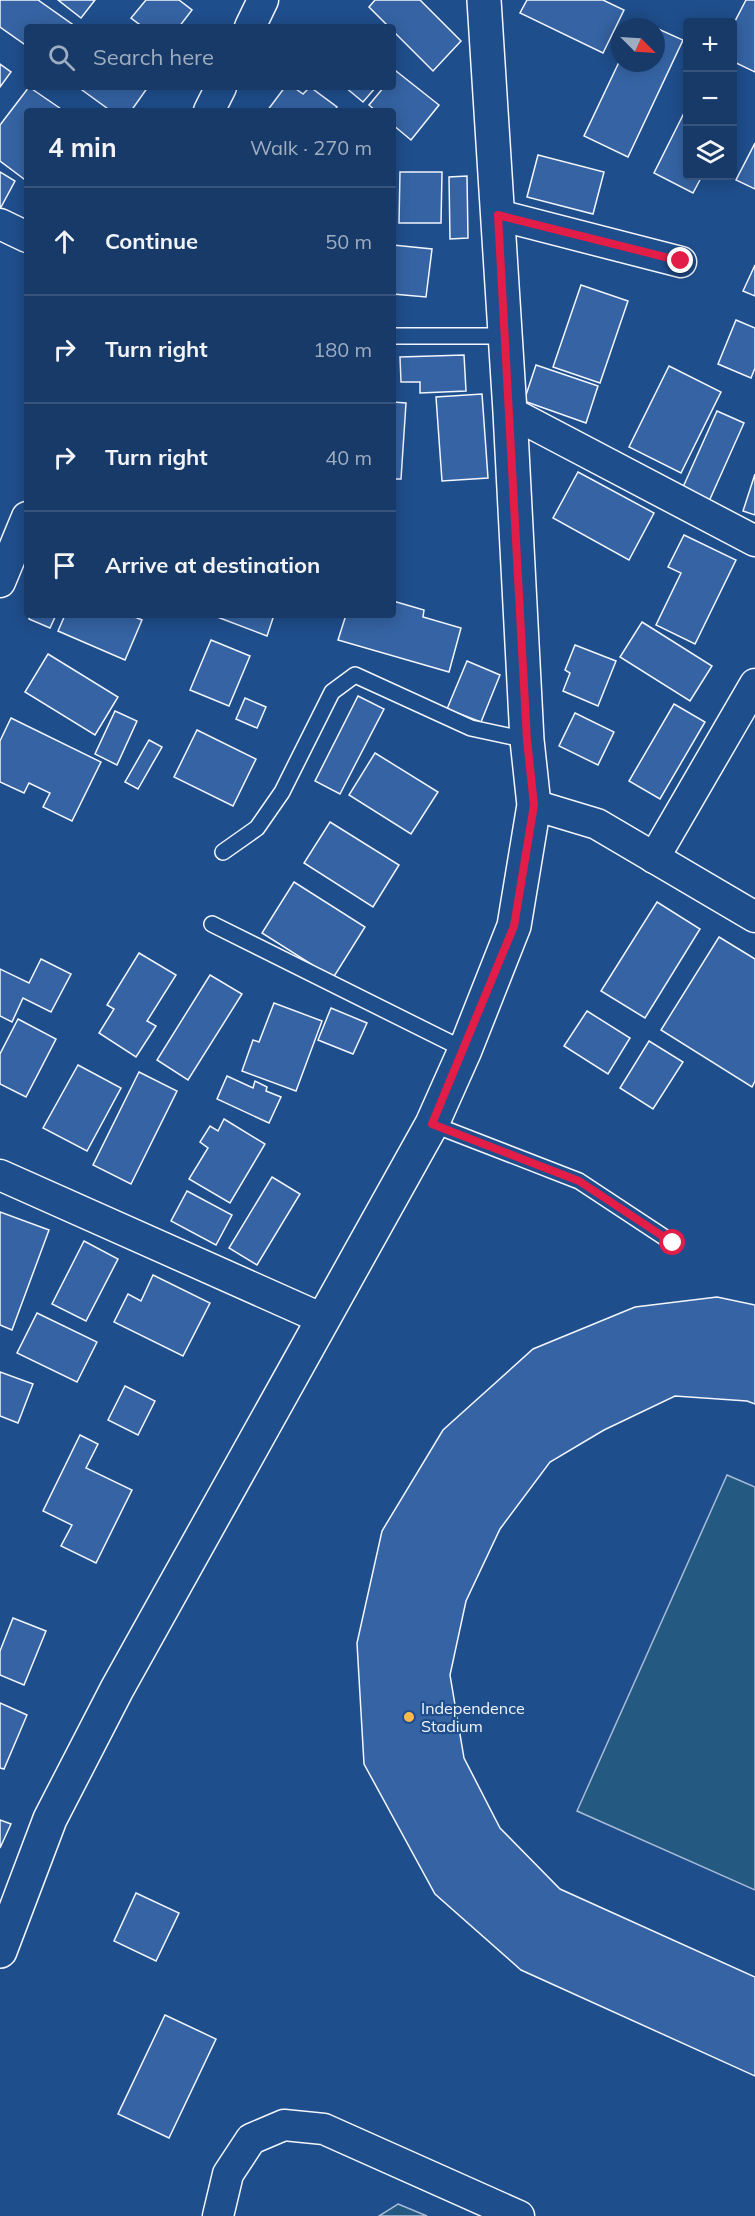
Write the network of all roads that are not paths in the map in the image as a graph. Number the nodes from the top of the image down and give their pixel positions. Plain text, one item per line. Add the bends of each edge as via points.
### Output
1 (263, 0) edge
2 (484, 0) edge
3 (251, 24) edge
4 (220, 90) edge
5 (210, 108) edge
6 (498, 215) junction
7 (0, 224) edge
8 (24, 236) edge
9 (681, 261) dead end
10 (396, 336) edge
11 (506, 336) junction
12 (510, 412) junction
13 (24, 524) edge
14 (755, 541) edge
15 (0, 582) edge
16 (755, 684) edge
17 (527, 740) junction
18 (534, 805) junction
19 (223, 852) dead end
20 (654, 858) junction
21 (755, 917) edge
22 (212, 924) dead end
23 (465, 1050) junction
24 (432, 1124) junction
25 (0, 1175) edge
26 (673, 1243) dead end
27 (323, 1319) junction
28 (0, 1951) edge
29 (218, 2216) edge
30 (519, 2216) edge

1 - 3 street
2 - 6 street
4 - 5 street
6 - 9 street
6 - 11 street
7 - 8 street
10 - 11 lane
11 - 12 street
12 - 14 street
12 - 17 street
13 - 15 street
16 - 20 street
17 - 18 street
17 - 19 lane via 471,728 355,675 332,692 282,792 257,828
18 - 20 street via 597,824
18 - 23 street via 514,926
20 - 21 street
22 - 23 lane
23 - 24 street
24 - 26 lane via 579,1181
24 - 27 street
25 - 27 street
27 - 28 street via 117,1689 50,1819
29 - 30 street via 228,2174 251,2139 284,2126 324,2129

